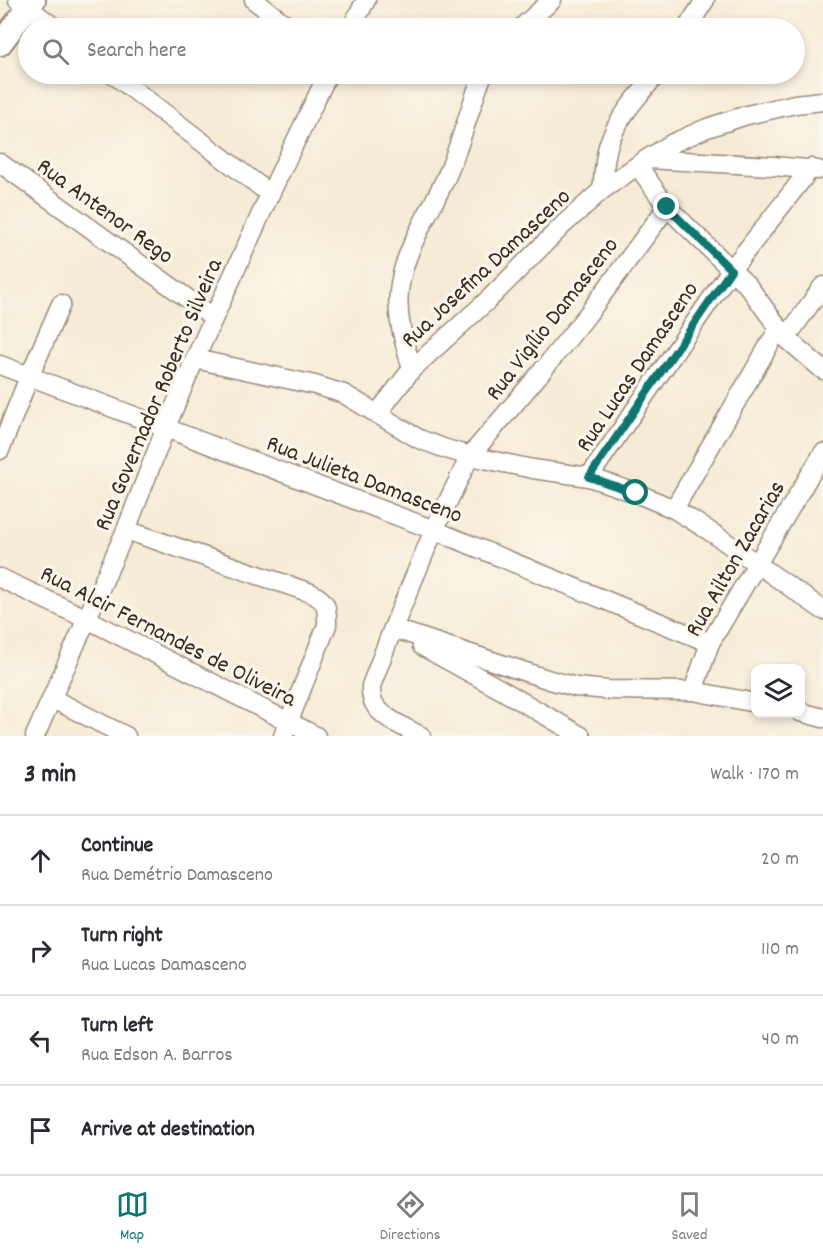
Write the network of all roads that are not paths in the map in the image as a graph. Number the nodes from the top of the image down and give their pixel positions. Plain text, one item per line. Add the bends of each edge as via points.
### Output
1 (254, 0) edge
2 (366, 0) edge
3 (552, 0) edge
4 (705, 0) edge
5 (27, 3) edge
6 (44, 18) edge
7 (278, 18) edge
8 (356, 18) edge
9 (532, 18) edge
10 (693, 18) edge
11 (0, 44) edge
12 (127, 84) edge
13 (323, 84) edge
14 (479, 84) edge
15 (649, 84) edge
16 (823, 101) edge
17 (0, 163) edge
18 (642, 163) junction
19 (817, 169) edge
20 (603, 190) junction
21 (270, 194) junction
22 (667, 207) junction
23 (731, 270) junction
24 (823, 286) edge
25 (61, 303) dead end
26 (213, 317) junction
27 (783, 333) junction
28 (195, 359) junction
29 (0, 365) edge
30 (412, 369) junction
31 (823, 370) edge
32 (29, 377) junction
33 (377, 414) junction
34 (166, 427) junction
35 (0, 450) edge
36 (823, 453) edge
37 (470, 456) junction
38 (589, 477) junction
39 (674, 509) junction
40 (126, 530) junction
41 (434, 530) junction
42 (757, 564) junction
43 (0, 578) edge
44 (823, 610) edge
45 (87, 619) junction
46 (395, 629) junction
47 (710, 643) junction
48 (693, 691) junction
49 (53, 699) junction
50 (751, 702) edge
51 (805, 713) edge
52 (823, 718) edge
53 (285, 729) edge
54 (35, 736) edge
55 (126, 736) edge
56 (316, 736) edge
57 (421, 736) edge
58 (581, 736) edge

1 - 7 street
2 - 8 street
3 - 9 street
4 - 10 street
5 - 6 street
5 - 11 street
12 - 21 street
13 - 21 street, Rua Governador Roberto Silveira
14 - 30 street via 447,174 403,269 400,315
15 - 20 street via 618,124 609,143
16 - 18 street, Rua Josefina Damasceno via 766,110 717,124
17 - 26 street, Rua Antenor Rego
18 - 19 street
18 - 20 street, Rua Josefina Damasceno
18 - 22 street
19 - 23 street, Rua Lucas Damasceno
20 - 30 street, Rua Josefina Damasceno
21 - 26 street, Rua Governador Roberto Silveira
22 - 23 street
22 - 37 street, Rua Vigílio Damasceno via 588,314
23 - 27 street via 754,293
23 - 38 street, Rua Lucas Damasceno
24 - 27 street
25 - 32 street
26 - 28 street, Rua Governador Roberto Silveira
27 - 31 street
27 - 39 street
28 - 33 street via 315,384 344,394
28 - 34 street, Rua Governador Roberto Silveira
29 - 32 street, Rua Julieta Damasceno
30 - 33 street, Rua Josefina Damasceno
32 - 34 street, Rua Julieta Damasceno
32 - 35 street
33 - 37 street via 419,438
34 - 40 street, Rua Governador Roberto Silveira
34 - 41 street, Rua Julieta Damasceno
36 - 42 street, Rua Ailton Zacarias
37 - 38 street
37 - 41 street, Rua Vigílio Damasceno
38 - 39 street
39 - 42 street
40 - 45 street, Rua Governador Roberto Silveira
40 - 53 street via 322,599 327,625
41 - 46 street, Rua Vigílio Damasceno
41 - 47 street, Rua Julieta Damasceno
42 - 44 street
42 - 47 street, Rua Ailton Zacarias
43 - 45 street, Rua Alcir Fernandes de Oliveira
45 - 49 street, Rua Governador Roberto Silveira
45 - 53 street, Rua Alcir Fernandes de Oliveira
46 - 48 street via 576,687
46 - 57 street, Rua Vigílio Damasceno via 371,686 371,696 381,712
46 - 58 street
47 - 48 street, Rua Ailton Zacarias
48 - 50 street
49 - 54 street, Rua Governador Roberto Silveira
49 - 55 street
51 - 52 street
53 - 56 street, Rua Alcir Fernandes de Oliveira

